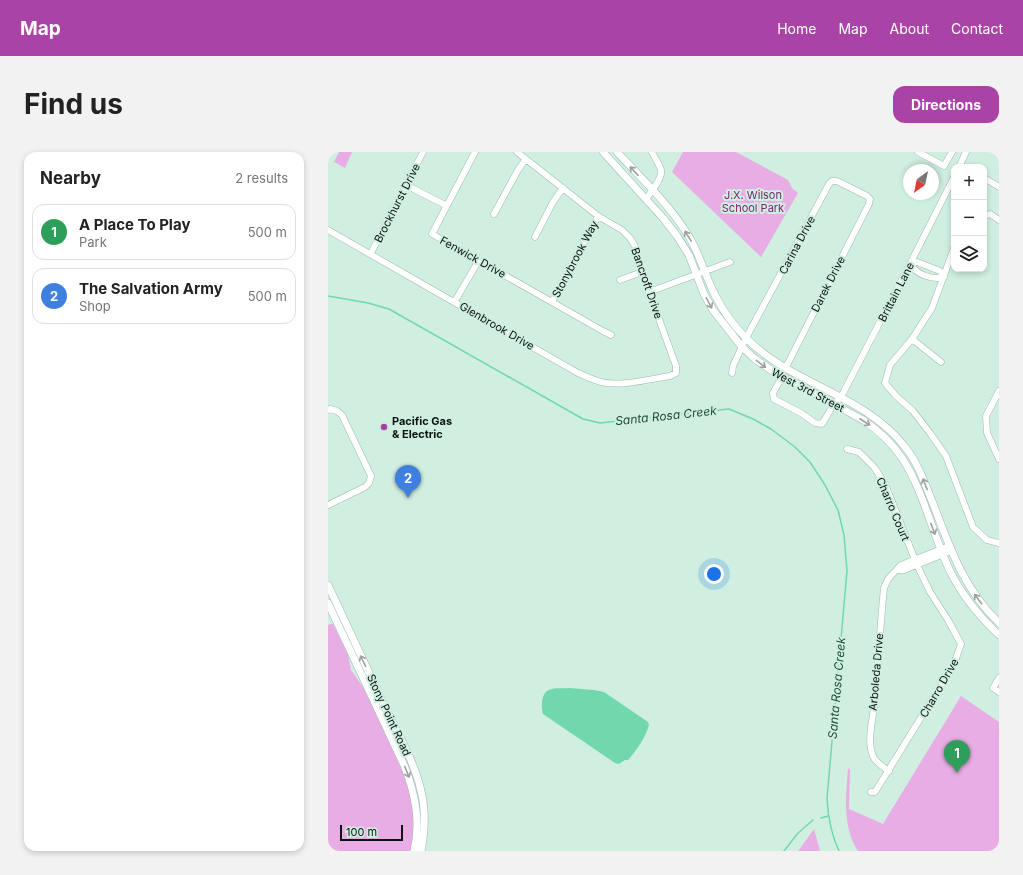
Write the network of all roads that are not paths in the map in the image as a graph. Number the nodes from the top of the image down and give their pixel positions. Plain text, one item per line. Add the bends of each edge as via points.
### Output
1 (423, 152) edge
2 (475, 152) edge
3 (517, 152) edge
4 (603, 152) edge
5 (616, 152) edge
6 (652, 152) edge
7 (918, 152) edge
8 (952, 152) edge
9 (966, 152) edge
10 (526, 159) junction
11 (960, 164) edge
12 (987, 180) edge
13 (951, 182) edge
14 (406, 185) junction
15 (999, 187) edge
16 (563, 188) junction
17 (652, 190) junction
18 (646, 198) junction
19 (870, 199) joint
20 (447, 206) junction
21 (494, 214) dead end
22 (987, 215) edge
23 (598, 216) junction
24 (999, 220) edge
25 (328, 230) edge
26 (535, 237) dead end
27 (371, 253) junction
28 (951, 257) edge
29 (479, 260) junction
30 (730, 262) dead end
31 (910, 264) junction
32 (705, 271) junction
33 (642, 272) junction
34 (697, 274) junction
35 (944, 277) junction
36 (620, 280) dead end
37 (649, 292) junction
38 (455, 301) junction
39 (552, 302) junction
40 (611, 335) dead end
41 (746, 338) junction
42 (912, 339) junction
43 (742, 347) junction
44 (941, 362) dead end
45 (785, 369) junction
46 (676, 373) joint
47 (732, 373) dead end
48 (782, 377) junction
49 (999, 391) edge
50 (841, 397) junction
51 (834, 404) junction
52 (328, 410) edge
53 (847, 449) dead end
54 (999, 459) edge
55 (328, 505) edge
56 (999, 543) edge
57 (950, 549) junction
58 (942, 552) junction
59 (916, 562) junction
60 (328, 585) edge
61 (328, 603) edge
62 (999, 623) edge
63 (999, 635) edge
64 (999, 678) edge
65 (999, 692) edge
66 (889, 771) junction
67 (870, 792) dead end
68 (417, 850) edge

1 - 14 street, Brockhurst Drive
2 - 20 street, Fenwick Drive
3 - 10 street, Bancroft Drive
4 - 18 main road, West 3rd Street
17 -> 5 main road, West 3rd Street
6 - 17 street via 661,170
7 - 8 street via 944,166
9 - 11 street
10 - 16 street, Bancroft Drive
10 - 21 street
12 - 15 street
13 - 31 street, Brittain Lane
14 - 20 street
14 - 27 street, Brockhurst Drive
16 - 23 street, Bancroft Drive
16 - 26 street
17 - 18 street
32 -> 17 main road, West 3rd Street via 688,235
18 - 34 main road, West 3rd Street via 678,236
19 - 41 street, Carina Drive via 836,181 829,184
19 - 45 street, Darek Drive
20 - 29 street, Fenwick Drive via 432,234
22 - 24 street via 990,214
23 - 33 street, Bancroft Drive via 622,230 630,238 635,246
23 - 39 street, Stonybrook Way
25 - 27 street, Glenbrook Drive
27 - 38 street, Glenbrook Drive
28 - 35 street
29 - 38 street
29 - 39 street, Fenwick Drive
30 - 32 street
31 - 35 street via 918,262 940,271
31 - 35 street via 915,271 922,274 936,279
31 - 50 street, Brittain Lane
32 - 34 street
32 - 41 main road, West 3rd Street via 719,303
33 - 36 street
33 - 37 street, Bancroft Drive
34 - 37 street
34 -> 43 main road, West 3rd Street via 713,310
35 - 42 street via 932,308
37 - 46 street, Bancroft Drive via 676,366
38 - 46 street, Glenbrook Drive via 593,380 624,383
39 - 40 street, Fenwick Drive
41 - 43 street, Carina Drive
41 - 45 main road, West 3rd Street
42 - 44 street
42 - 56 street via 890,365 886,383 913,411 946,456 973,527 987,540
43 - 47 street, Carina Drive
43 -> 48 main road, West 3rd Street
45 - 50 main road, West 3rd Street
48 - 51 main road, West 3rd Street
48 - 51 street, Brittain Lane via 773,393 774,399 815,423 822,424
49 - 54 street via 986,416 987,433
50 - 51 street, Brittain Lane
57 -> 50 main road, West 3rd Street via 921,475 909,452 881,422
51 -> 58 main road, West 3rd Street via 875,429 902,457
52 - 55 street via 337,411 342,415 371,476 365,488
53 - 59 street, Charro Court via 858,452 874,467 885,484
57 - 58 street, Arboleda Drive
62 -> 57 main road, West 3rd Street via 970,588
58 - 59 street, Arboleda Drive
58 - 63 main road, West 3rd Street via 967,599
59 - 66 street, Arboleda Drive via 901,565 888,579 884,588 870,735 873,757
59 - 66 street, Charro Drive via 930,592 961,644 954,664
68 -> 60 main road, Stony Point Road via 424,838 425,813 414,768
61 -> 68 main road, Stony Point Road via 412,784 417,811
64 - 65 street via 993,688
66 - 67 street, Charro Drive via 875,792

